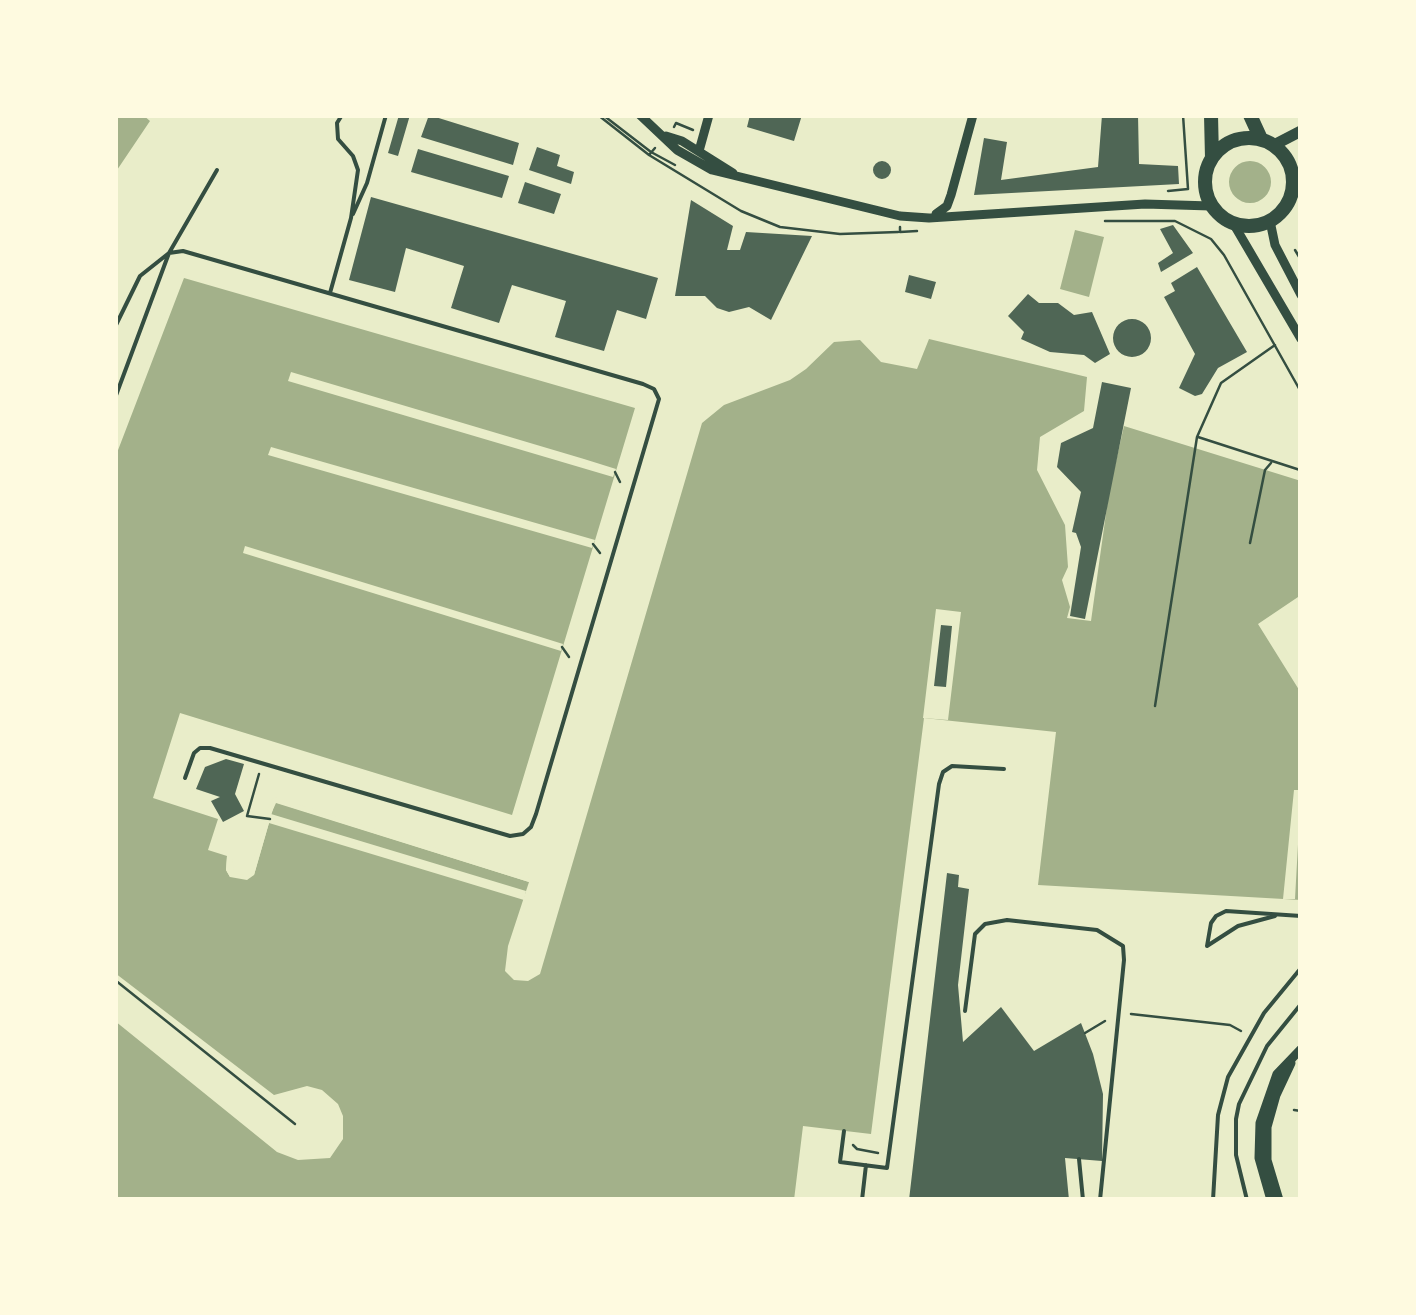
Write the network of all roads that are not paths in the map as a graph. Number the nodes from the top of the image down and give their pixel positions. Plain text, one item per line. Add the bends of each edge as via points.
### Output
1 (342, 115) edge
2 (386, 115) edge
3 (640, 115) edge
4 (709, 115) edge
5 (972, 115) edge
6 (1211, 115) edge
7 (1250, 115) edge
8 (1301, 131) edge
9 (666, 136) junction
10 (1268, 142) junction
11 (699, 150) junction
12 (1212, 158) junction
13 (217, 170) dead end
14 (733, 174) junction
15 (1296, 191) edge
16 (1211, 206) junction
17 (351, 218) junction
18 (930, 218) junction
19 (1270, 221) junction
20 (1233, 224) junction
21 (168, 252) junction
22 (329, 295) junction
23 (1301, 295) edge
24 (115, 327) edge
25 (1301, 339) edge
26 (115, 398) edge
27 (1004, 769) dead end
28 (185, 778) dead end
29 (1279, 914) junction
30 (1301, 916) edge
31 (1301, 968) edge
32 (1301, 1004) edge
33 (965, 1012) dead end
34 (1298, 1053) edge
35 (844, 1131) road end
36 (1079, 1159) dead end
37 (866, 1165) junction
38 (862, 1200) edge
39 (1084, 1200) edge
40 (1100, 1200) edge
41 (1213, 1200) edge
42 (1248, 1200) edge
43 (1271, 1200) edge
44 (1279, 1200) edge

1 - 17 lane via 338,139 358,170
2 - 17 lane
3 - 9 street
4 - 11 street
5 - 18 street via 947,206
6 - 12 main road
7 - 10 main road
8 - 10 main road
9 - 11 street
9 - 14 street via 701,165
10 - 12 main road via 1234,140
10 - 15 main road via 1282,152
11 - 14 street
12 - 16 main road via 1204,182
13 - 21 lane
14 - 18 street
15 - 19 main road
16 - 18 street
16 - 20 main road
17 - 22 lane
19 - 20 main road
19 - 23 street
20 - 25 street
21 - 22 lane
21 - 24 lane via 140,276
21 - 26 lane
22 - 28 lane via 643,384 659,398 536,814 523,834 510,836 200,748
27 - 37 lane via 952,766 943,772 887,1168
29 - 29 lane via 1216,916 1208,946 1238,926
29 - 30 lane
31 - 41 lane via 1249,1036 1228,1077
32 - 42 lane via 1267,1046 1239,1104 1236,1154
33 - 40 lane via 975,934 986,924 1007,920 1097,930 1123,946
34 - 43 street via 1277,1074 1260,1123 1259,1158
34 - 44 street via 1267,1126 1266,1160
35 - 37 lane via 840,1162
36 - 39 lane
37 - 38 lane

